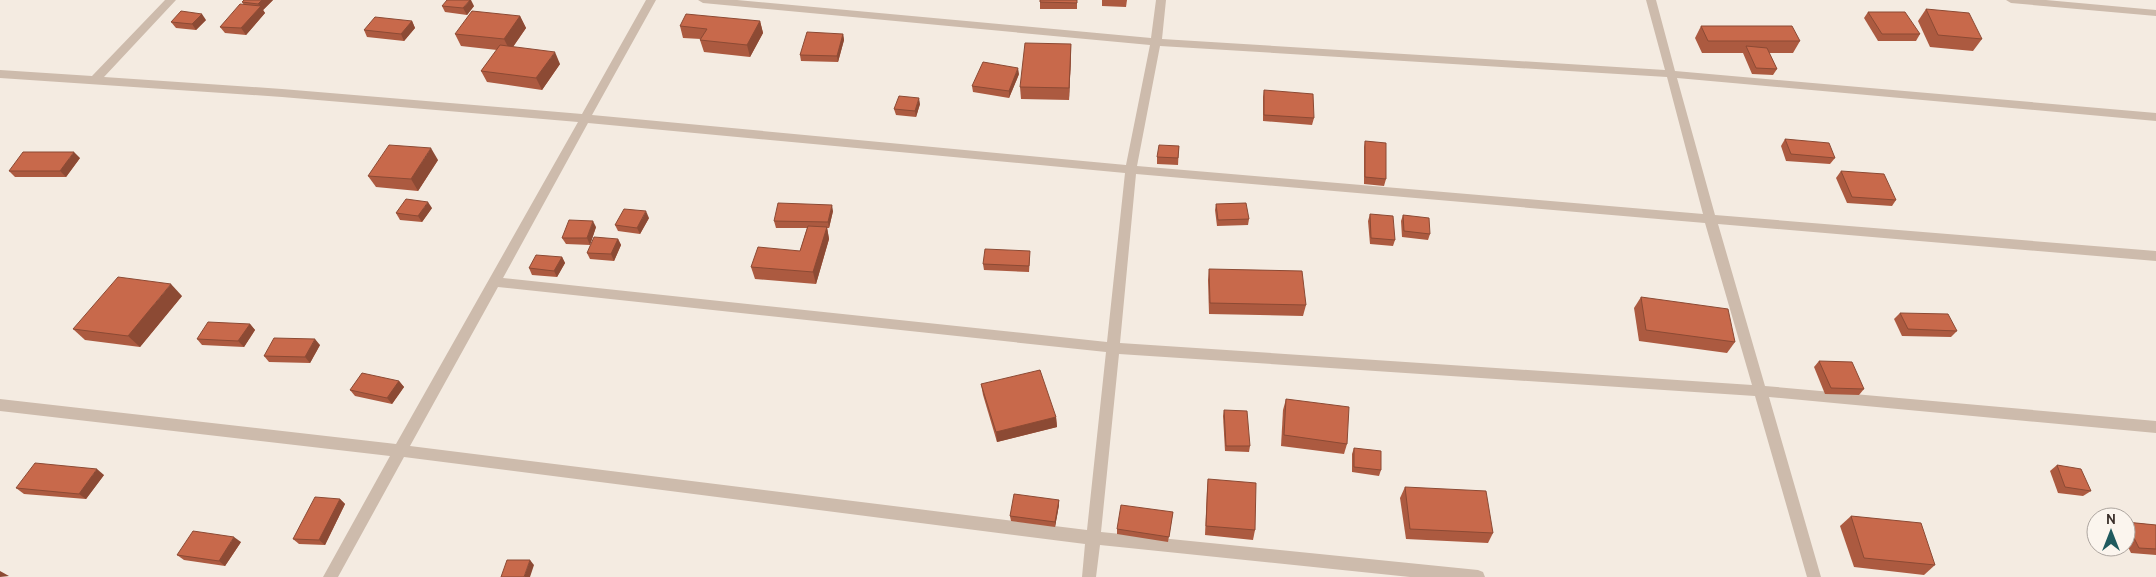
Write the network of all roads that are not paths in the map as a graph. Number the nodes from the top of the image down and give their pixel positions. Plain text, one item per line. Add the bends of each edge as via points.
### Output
1 (171, 0) edge
2 (651, 0) edge
3 (703, 0) edge
4 (1161, 0) edge
5 (1651, 0) edge
6 (2011, 0) edge
7 (2156, 13) edge
8 (1156, 42) junction
9 (0, 74) edge
10 (1671, 74) junction
11 (95, 80) junction
12 (2156, 117) edge
13 (585, 118) junction
14 (1131, 169) junction
15 (1710, 218) junction
16 (2156, 256) edge
17 (494, 282) junction
18 (1112, 348) junction
19 (1760, 391) junction
20 (0, 405) edge
21 (2156, 427) edge
22 (401, 451) junction
23 (1094, 538) junction
24 (330, 577) edge
25 (1089, 577) edge
26 (1478, 577) edge
27 (1814, 577) edge

1 - 11 street
2 - 13 street
3 - 8 street
4 - 8 street
5 - 10 street
6 - 7 street
8 - 10 street
8 - 14 street
9 - 11 street
10 - 12 street
10 - 15 street
11 - 13 street
13 - 14 street
13 - 17 street
14 - 15 street
14 - 18 street
15 - 16 street
15 - 19 street
17 - 18 street
17 - 22 street
18 - 19 street
18 - 23 street
19 - 21 street
19 - 27 street
20 - 22 street
22 - 23 street
22 - 24 street
23 - 25 street
23 - 26 street

